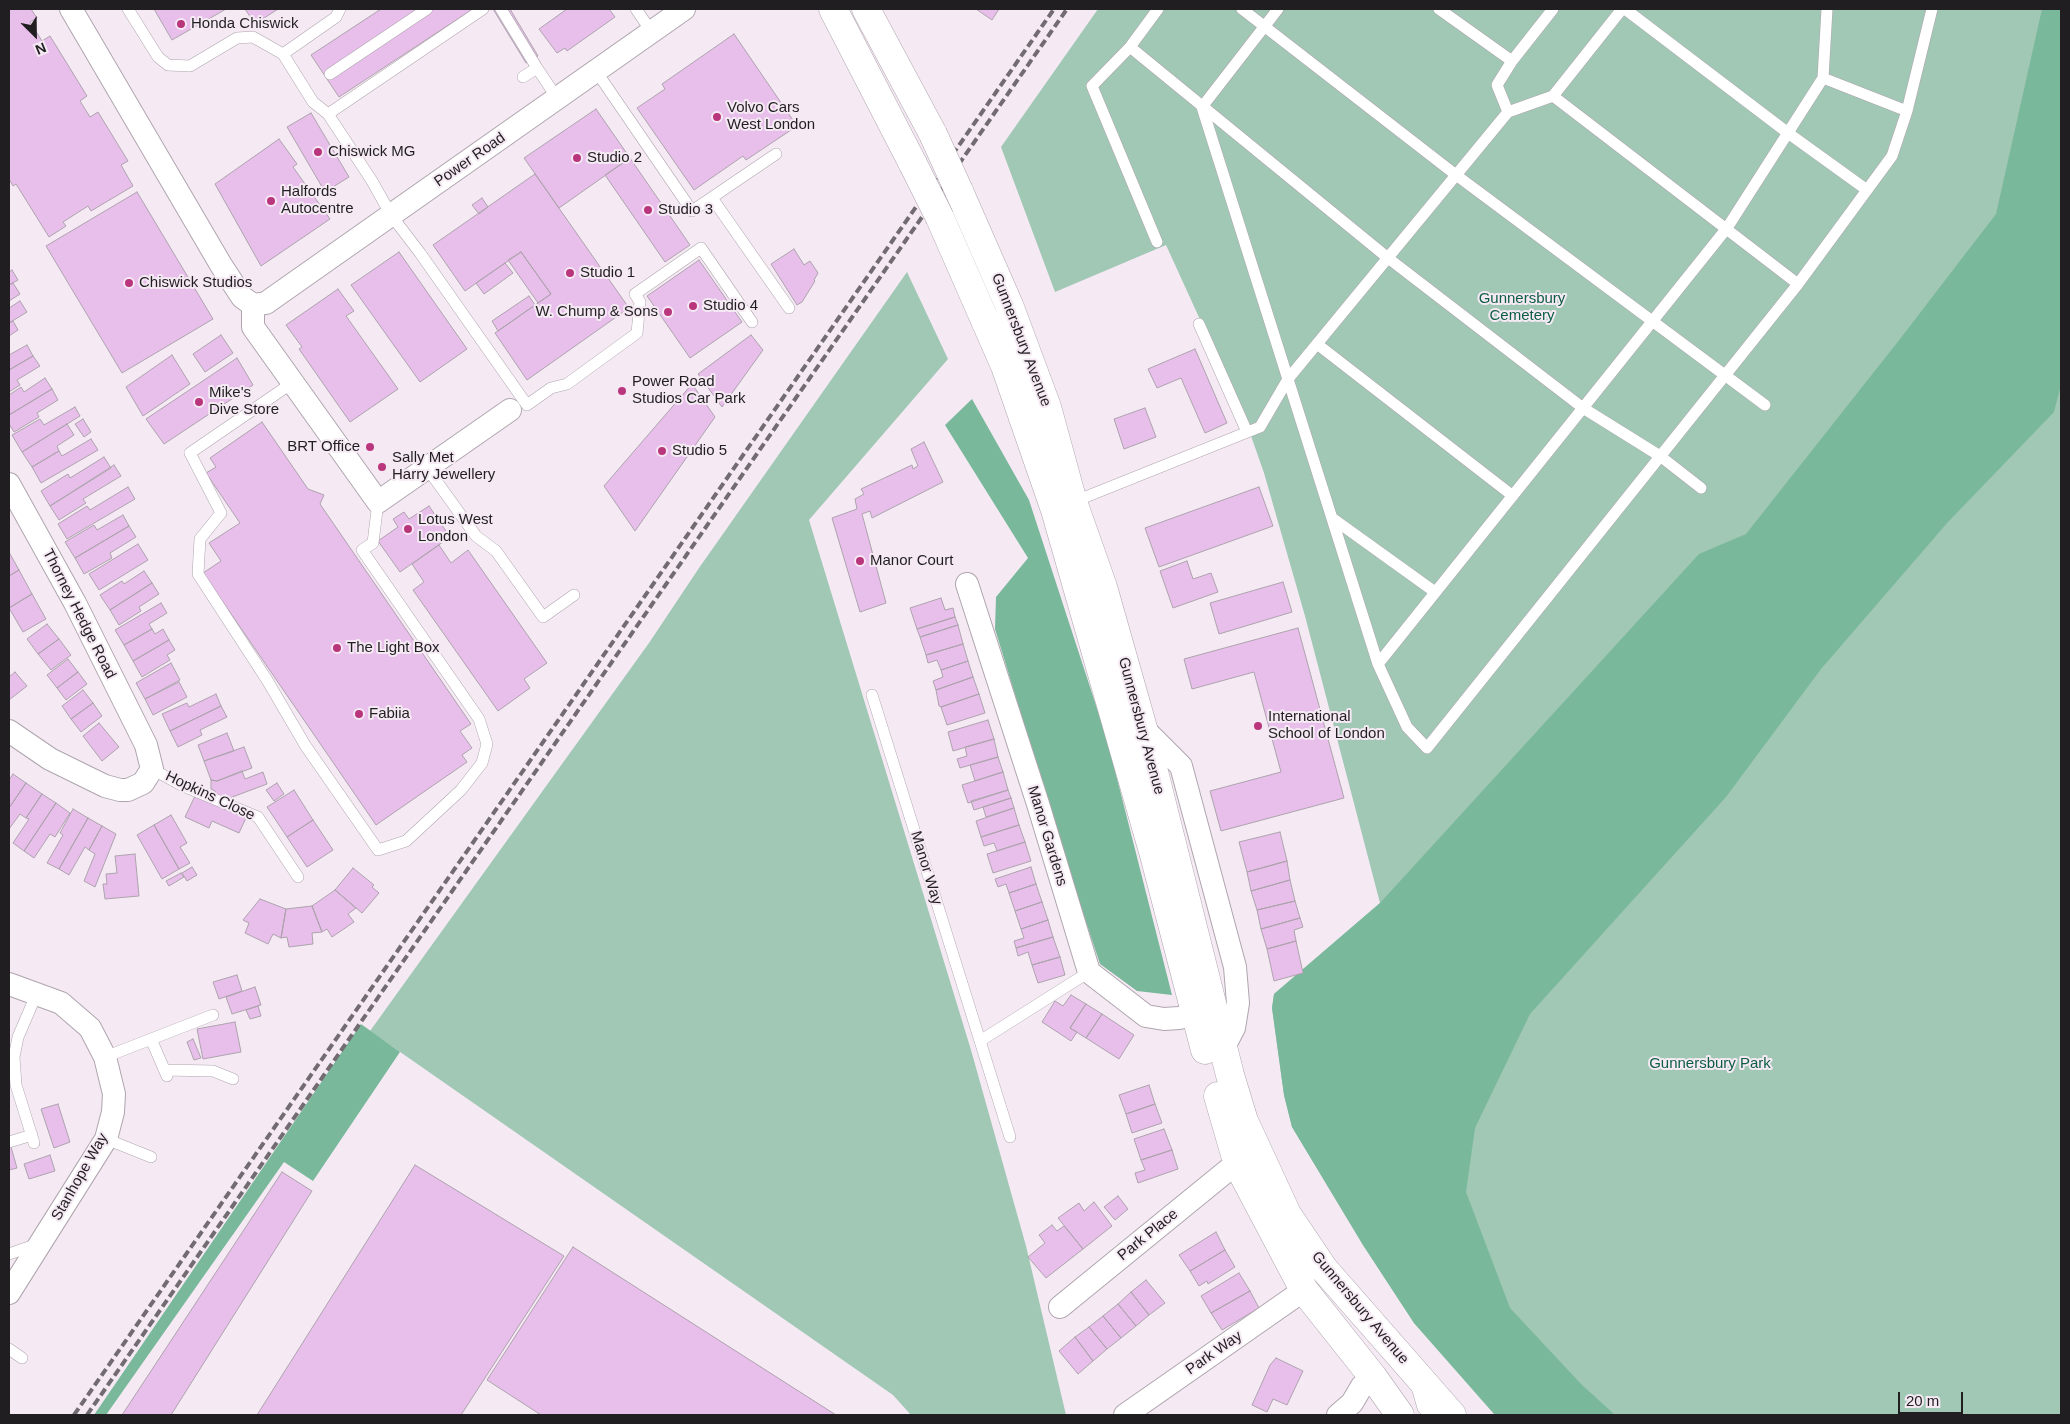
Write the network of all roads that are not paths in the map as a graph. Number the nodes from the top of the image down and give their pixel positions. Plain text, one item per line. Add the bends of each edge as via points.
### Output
1 (70, 9) edge
2 (128, 9) edge
3 (340, 9) edge
4 (427, 9) edge
5 (484, 9) edge
6 (501, 9) edge
7 (636, 9) edge
8 (684, 9) edge
9 (833, 9) edge
10 (866, 9) edge
11 (1158, 9) edge
12 (1242, 9) edge
13 (1278, 9) edge
14 (1439, 9) edge
15 (1553, 9) edge
16 (1624, 9) edge
17 (1827, 9) edge
18 (1932, 9) edge
19 (1265, 26) junction
20 (651, 32) junction
21 (1130, 47) junction
22 (282, 54) junction
23 (1512, 61) junction
24 (537, 68) junction
25 (596, 71) junction
26 (330, 74) dead end
27 (523, 77) dead end
28 (1823, 78) junction
29 (1553, 96) junction
30 (557, 98) junction
31 (1202, 107) junction
32 (1907, 111) junction
33 (1508, 112) junction
34 (328, 114) junction
35 (1788, 133) junction
36 (776, 154) dead end
37 (1456, 175) junction
38 (1867, 190) junction
39 (712, 198) junction
40 (391, 215) junction
41 (1727, 228) junction
42 (1157, 242) dead end
43 (1388, 258) junction
44 (1798, 284) junction
45 (253, 305) junction
46 (789, 308) dead end
47 (1654, 320) junction
48 (752, 322) dead end
49 (1199, 324) dead end
50 (1317, 344) junction
51 (1725, 375) junction
52 (1288, 379) junction
53 (292, 383) junction
54 (1766, 405) dead end
55 (1583, 408) junction
56 (510, 410) dead end
57 (1247, 432) junction
58 (1660, 456) junction
59 (427, 468) junction
60 (9, 484) edge
61 (1701, 488) dead end
62 (1513, 496) junction
63 (378, 502) junction
64 (1074, 502) junction
65 (1332, 518) junction
66 (966, 584) dead end
67 (1435, 592) junction
68 (574, 595) dead end
69 (1378, 664) junction
70 (872, 695) dead end
71 (9, 732) edge
72 (152, 769) junction
73 (298, 876) dead end
74 (1089, 972) junction
75 (9, 984) edge
76 (37, 993) junction
77 (1196, 1014) junction
78 (213, 1015) dead end
79 (22, 1027) junction
80 (9, 1032) edge
81 (151, 1039) junction
82 (980, 1041) junction
83 (105, 1057) junction
84 (233, 1079) dead end
85 (1010, 1137) dead end
86 (106, 1139) junction
87 (9, 1142) edge
88 (152, 1157) dead end
89 (1238, 1165) junction
90 (40, 1244) junction
91 (9, 1254) edge
92 (1304, 1290) junction
93 (9, 1292) edge
94 (1060, 1307) dead end
95 (9, 1349) edge
96 (22, 1358) dead end
97 (1410, 1369) junction
98 (1374, 1377) junction
99 (1125, 1415) edge
100 (1338, 1415) edge
101 (1400, 1415) edge
102 (1430, 1415) edge
103 (1452, 1415) edge

1 - 45 street via 221,265 242,297
2 - 22 lane via 158,57 168,66 190,66 237,38 253,37
3 - 22 lane via 336,17
4 - 26 lane
5 - 34 lane
6 - 24 lane
7 - 20 lane
8 - 20 street, Power Road
9 - 77 highway, Gunnersbury Avenue, bridge via 940,218 1005,366 1055,510
10 - 64 highway, Gunnersbury Avenue, bridge via 933,134 1009,305 1047,408
11 - 21 lane
12 - 19 lane
13 - 19 lane
14 - 23 lane
15 - 23 lane
16 - 29 lane
16 - 35 lane
17 - 28 lane
18 - 32 lane
19 - 31 lane
19 - 37 lane
20 - 25 street, Power Road
21 - 31 lane
21 - 42 lane via 1092,86
22 - 34 lane via 313,102
23 - 33 lane via 1496,85
24 - 27 lane
24 - 30 lane
25 - 30 street, Power Road
25 - 39 lane via 692,211
28 - 32 lane
28 - 35 lane
29 - 33 lane
29 - 41 lane
30 - 40 street, Power Road
31 - 43 lane
31 - 52 lane
32 - 38 lane via 1892,156
33 - 37 lane
34 - 40 lane
35 - 38 lane
35 - 41 lane
36 - 39 lane
37 - 43 lane
37 - 47 lane
38 - 44 lane
39 - 46 lane
40 - 45 street, Power Road via 266,303
40 - 48 lane via 527,405 551,388 567,384 637,333 640,302 635,294 701,248
41 - 44 lane
41 - 47 lane
43 - 50 lane
43 - 55 lane
44 - 51 lane
45 - 53 street via 253,327
47 - 51 lane
47 - 55 lane
49 - 57 lane
50 - 52 lane
50 - 62 lane
51 - 54 lane
51 - 58 lane
52 - 57 lane via 1260,427
52 - 65 lane
53 - 63 street
53 - 63 lane via 190,453 221,513 200,539 198,574 267,680 305,746 378,850 406,841 461,790 482,763 487,744 479,719 362,550 373,543
55 - 58 lane
55 - 62 lane
56 - 59 street
57 - 64 lane
58 - 61 lane
58 - 69 lane via 1427,748 1407,727
59 - 63 street
59 - 68 lane via 476,536 496,550 543,617
60 - 72 street, Thorney Hedge Road via 75,603 146,745
62 - 67 lane
64 - 97 highway, Gunnersbury Avenue via 1143,728 1244,1121 1287,1214 1324,1269
65 - 67 lane
65 - 69 lane
66 - 74 street, Manor Gardens
67 - 69 lane
70 - 82 lane, Manor Way
71 - 72 street via 50,759 112,788 135,788 148,778
72 - 73 lane, Hopkins Close via 183,786 258,817
74 - 77 street via 1146,1016 1164,1019
74 - 82 lane
75 - 76 street, Stanhope Way
76 - 79 lane
76 - 83 street, Stanhope Way via 61,1003 77,1015 90,1028
77 - 89 highway, Gunnersbury Avenue
78 - 81 lane
79 - 80 lane
79 - 87 lane via 15,1048 14,1067 16,1085 33,1139
81 - 83 lane
81 - 84 lane via 166,1074 212,1071
82 - 85 lane, Manor Way
83 - 86 street, Stanhope Way via 114,1094 114,1112
86 - 88 lane
86 - 90 street, Stanhope Way
89 - 92 highway, Gunnersbury Avenue
89 - 94 street, Park Place
90 - 91 lane
90 - 93 street, Stanhope Way
92 - 98 highway, Gunnersbury Avenue
92 - 99 street, Park Way
95 - 96 lane
97 - 102 lane via 1423,1408
97 - 103 highway, Gunnersbury Avenue
98 - 100 street via 1362,1386 1352,1403
98 - 101 highway, Gunnersbury Avenue

